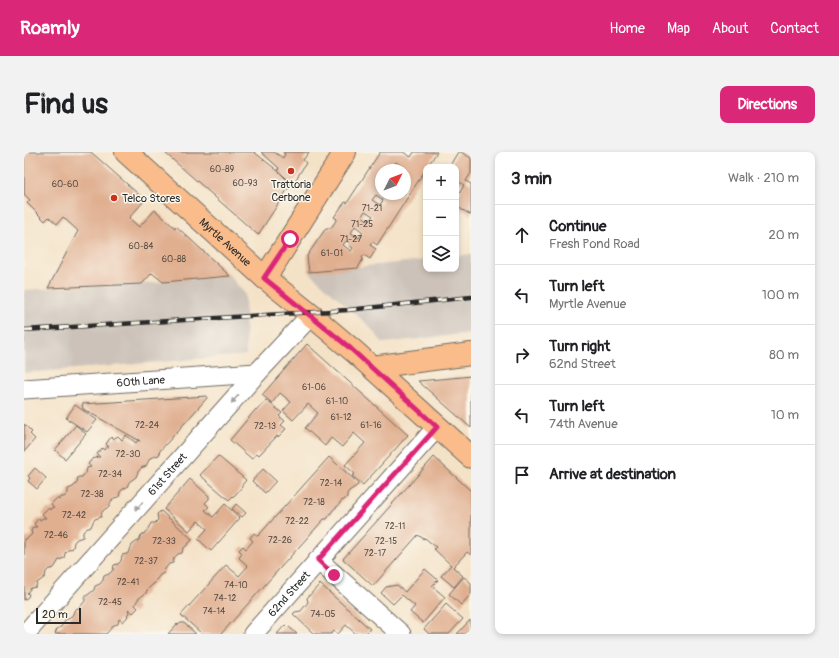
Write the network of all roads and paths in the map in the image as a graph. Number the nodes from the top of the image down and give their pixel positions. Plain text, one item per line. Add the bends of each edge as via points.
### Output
1 (126, 152) edge
2 (346, 152) edge
3 (264, 278) junction
4 (311, 315) junction
5 (471, 354) edge
6 (372, 367) junction
7 (257, 373) junction
8 (24, 389) edge
9 (437, 427) junction
10 (471, 457) edge
11 (318, 560) junction
12 (25, 634) edge
13 (253, 634) edge
14 (401, 634) edge

1 - 3 main road, Myrtle Avenue
2 - 3 main road
3 - 4 main road, Myrtle Avenue
4 - 6 main road, Myrtle Avenue
4 - 7 street, 61st Street
5 - 6 main road
6 - 9 main road, Myrtle Avenue
7 - 8 street, 60th Lane
7 -> 12 street, 61st Street
9 - 10 main road, Myrtle Avenue
9 - 11 street, 62nd Street
11 - 13 street, 62nd Street
11 - 14 street

